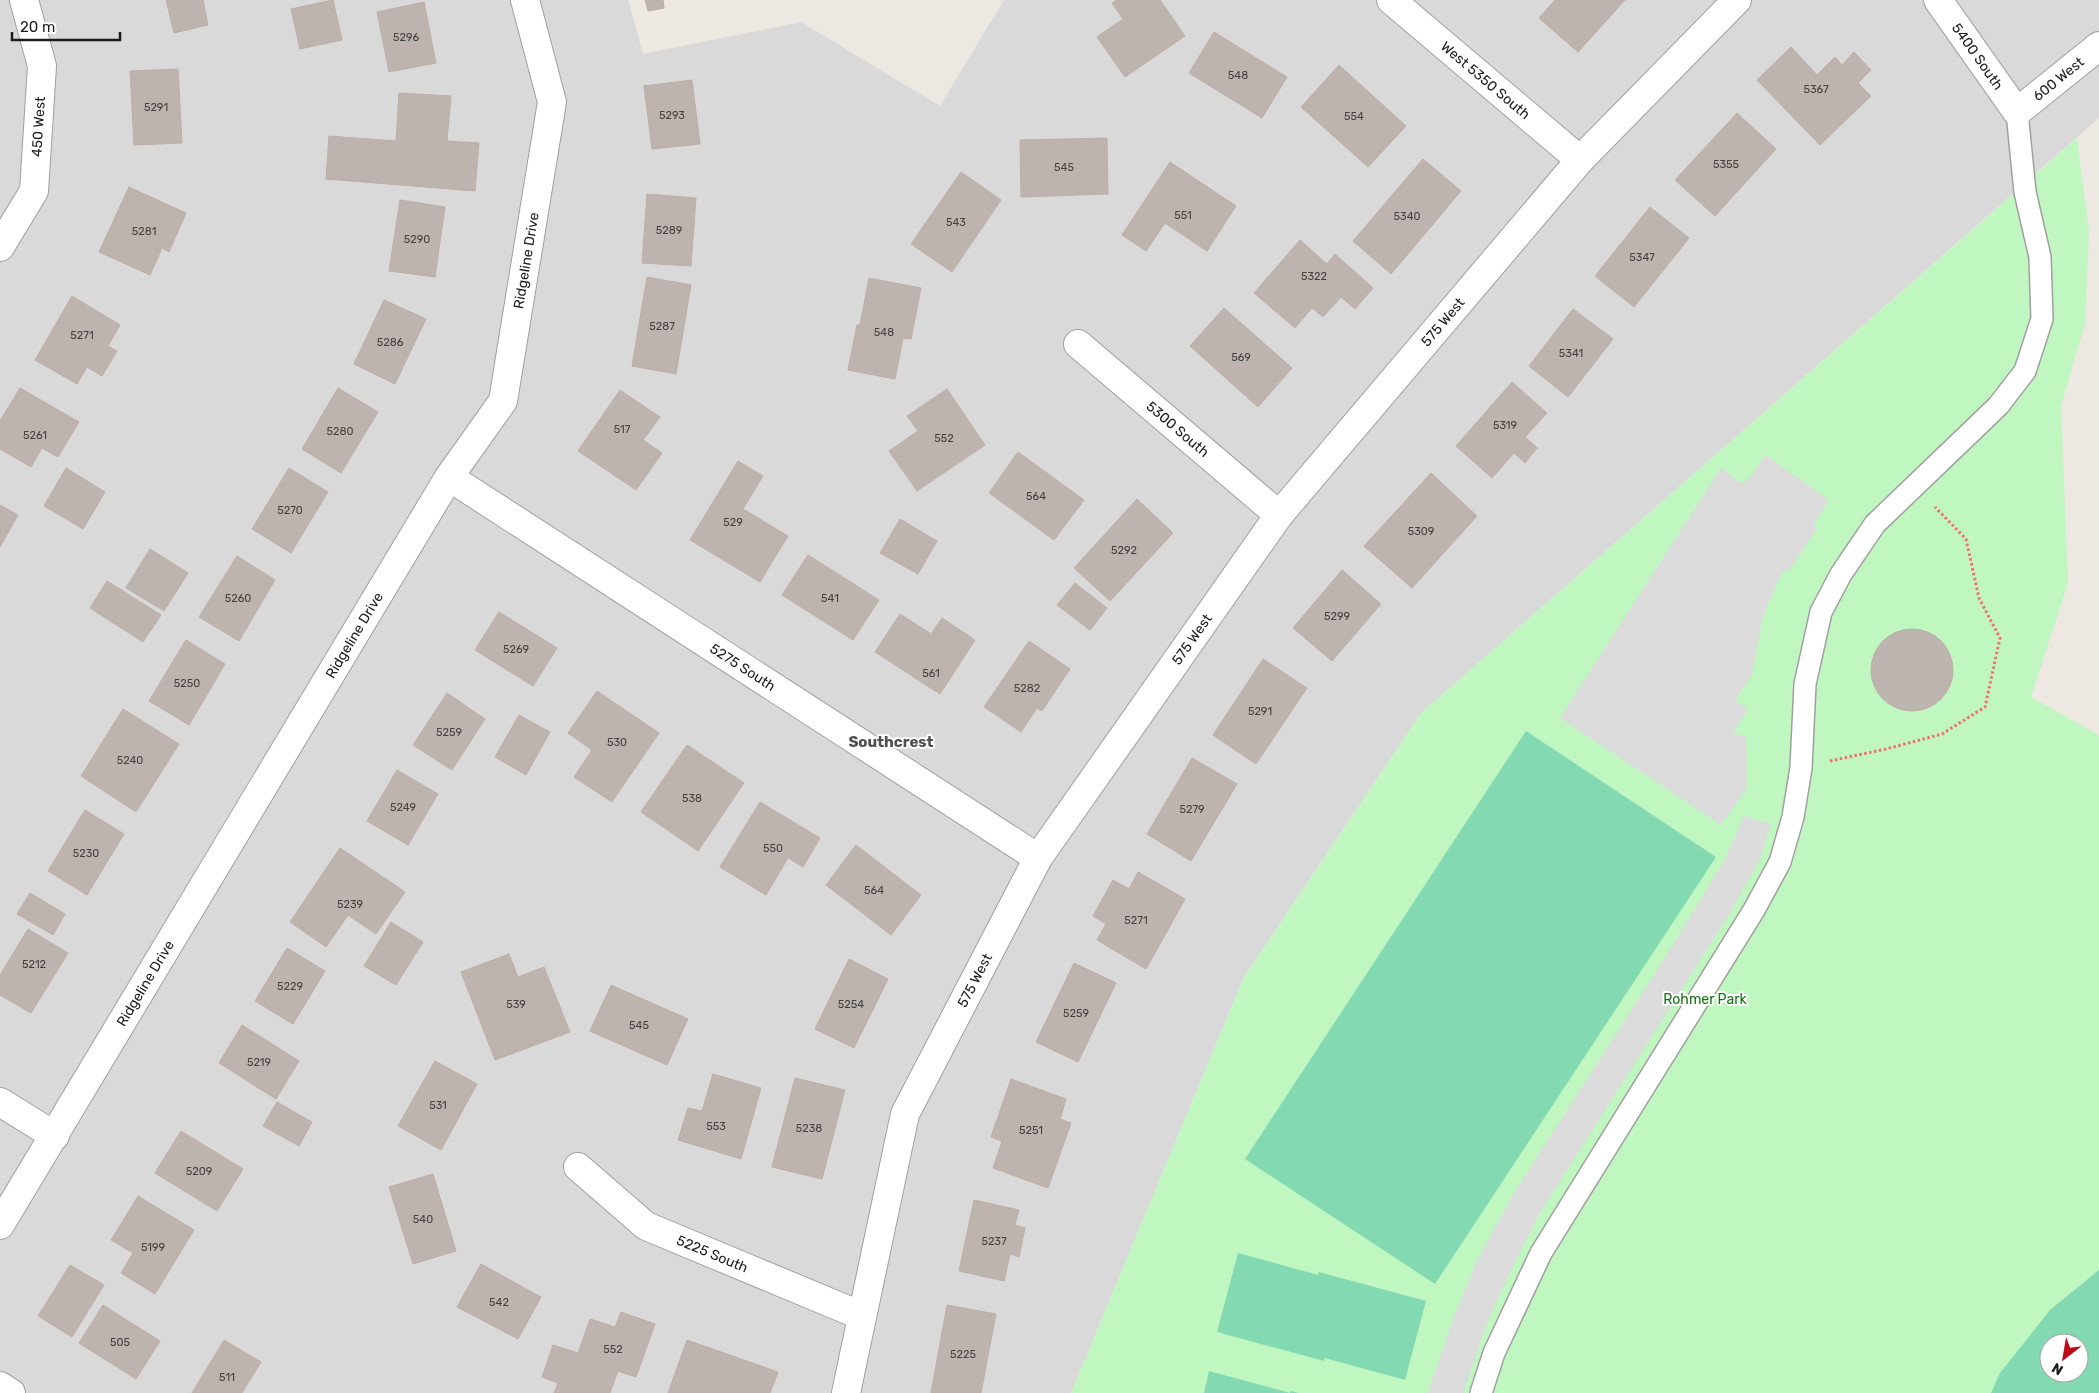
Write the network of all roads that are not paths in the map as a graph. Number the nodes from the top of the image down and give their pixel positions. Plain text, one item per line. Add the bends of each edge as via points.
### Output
1 (24, 0) edge
2 (525, 0) edge
3 (1390, 0) edge
4 (1738, 0) edge
5 (1938, 0) edge
6 (2099, 46) edge
7 (2017, 112) junction
8 (1580, 160) junction
9 (0, 247) edge
10 (1078, 344) dead end
11 (449, 477) junction
12 (1279, 515) junction
13 (1038, 858) junction
14 (0, 1102) edge
15 (54, 1136) junction
16 (578, 1167) dead end
17 (0, 1224) edge
18 (862, 1316) junction
19 (0, 1386) edge
20 (11, 1393) edge
21 (846, 1393) edge
22 (1481, 1393) edge

1 - 9 street, 450 West via 42,66 34,191
2 - 11 street, Ridgeline Drive via 552,102 503,401
3 - 8 street, West 5350 South
4 - 8 street, 575 West
5 - 7 street, 5400 South
6 - 7 street, 600 West
7 - 22 lane via 2025,192 2040,257 2042,319 2025,371 1998,406 1875,524 1841,574 1821,612 1805,684 1801,768 1793,817 1780,862 1754,910 1541,1253 1494,1354
8 - 12 street, 575 West
10 - 12 street, 5300 South
11 - 13 street, 5275 South
11 - 15 street, Ridgeline Drive
12 - 13 street, 575 West
13 - 18 street, 575 West via 905,1114
14 - 15 street
15 - 17 street, Ridgeline Drive
16 - 18 street, 5225 South via 646,1226
18 - 21 street, 575 West
19 - 20 street

